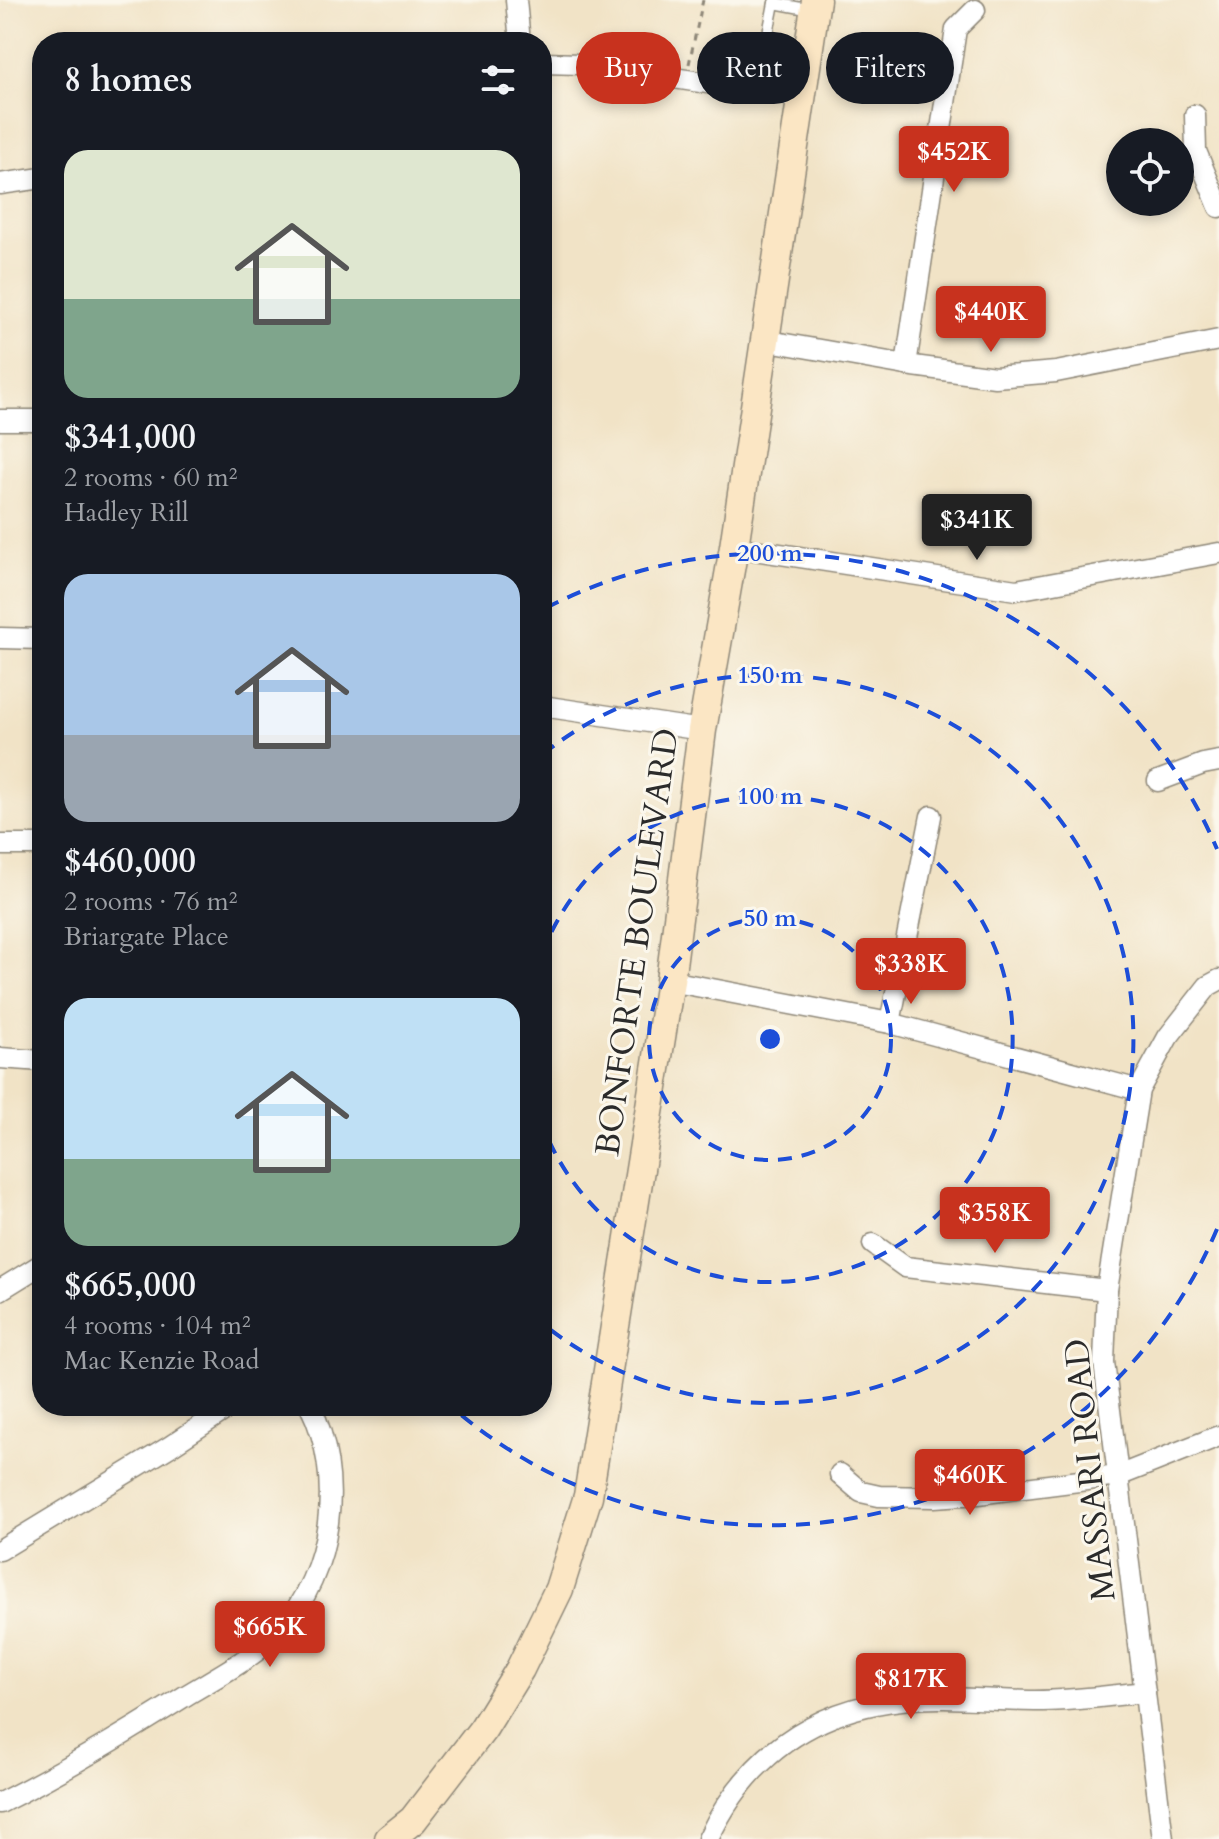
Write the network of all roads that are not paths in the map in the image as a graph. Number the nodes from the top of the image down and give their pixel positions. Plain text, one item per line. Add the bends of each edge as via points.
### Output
1 (516, 0) edge
2 (774, 1) edge
3 (815, 5) edge
4 (975, 10) dead end
5 (519, 32) edge
6 (768, 32) edge
7 (810, 38) edge
8 (552, 63) edge
9 (697, 81) edge
10 (800, 104) edge
11 (1195, 115) dead end
12 (32, 179) edge
13 (0, 184) edge
14 (1219, 207) edge
15 (763, 340) junction
16 (1219, 340) edge
17 (906, 365) junction
18 (0, 420) edge
19 (32, 420) edge
20 (734, 547) junction
21 (1219, 553) edge
22 (0, 638) edge
23 (32, 639) edge
24 (552, 708) edge
25 (702, 730) junction
26 (1219, 761) edge
27 (1158, 781) dead end
28 (931, 816) dead end
29 (0, 845) edge
30 (32, 845) edge
31 (1219, 980) edge
32 (670, 981) junction
33 (890, 1023) junction
34 (0, 1058) edge
35 (32, 1060) edge
36 (1139, 1090) junction
37 (873, 1244) dead end
38 (32, 1270) edge
39 (0, 1290) edge
40 (1107, 1290) junction
41 (216, 1416) edge
42 (314, 1416) edge
43 (1219, 1436) edge
44 (840, 1474) dead end
45 (1118, 1476) junction
46 (0, 1550) edge
47 (1145, 1692) junction
48 (0, 1803) edge
49 (416, 1829) edge
50 (389, 1839) edge
51 (708, 1839) edge
52 (1163, 1839) edge

1 - 5 street
2 - 3 lane
2 - 6 lane
3 - 7 main road, BONFORTE BOULEVARD
4 - 17 street via 956,29
8 - 9 street
10 - 15 main road, BONFORTE BOULEVARD
11 - 14 street via 1196,151
12 - 13 street
15 - 17 street
15 - 20 main road, BONFORTE BOULEVARD
16 - 17 street via 1056,372 995,377
18 - 19 street
20 - 21 street via 1016,590
20 - 25 main road, BONFORTE BOULEVARD
22 - 23 street
24 - 25 street
25 - 32 main road, BONFORTE BOULEVARD
26 - 27 street
28 - 33 street
29 - 30 street
31 - 36 street, MASSARI ROAD via 1208,986 1168,1037
32 - 33 street
32 - 49 main road, BONFORTE BOULEVARD via 588,1496 559,1589 520,1669
33 - 36 street
34 - 35 street
36 - 40 street, MASSARI ROAD
37 - 40 street via 905,1267
38 - 39 street
40 - 45 street, MASSARI ROAD via 1104,1362
41 - 46 street
42 - 48 street via 328,1467 328,1527 317,1567 280,1630 253,1654 142,1724
43 - 45 street
44 - 45 street via 861,1492 934,1497
45 - 47 street, MASSARI ROAD
47 - 51 street via 1064,1700 904,1699 838,1714 776,1748 755,1768 733,1793
47 - 52 street, MASSARI ROAD
49 - 50 main road, BONFORTE BOULEVARD

